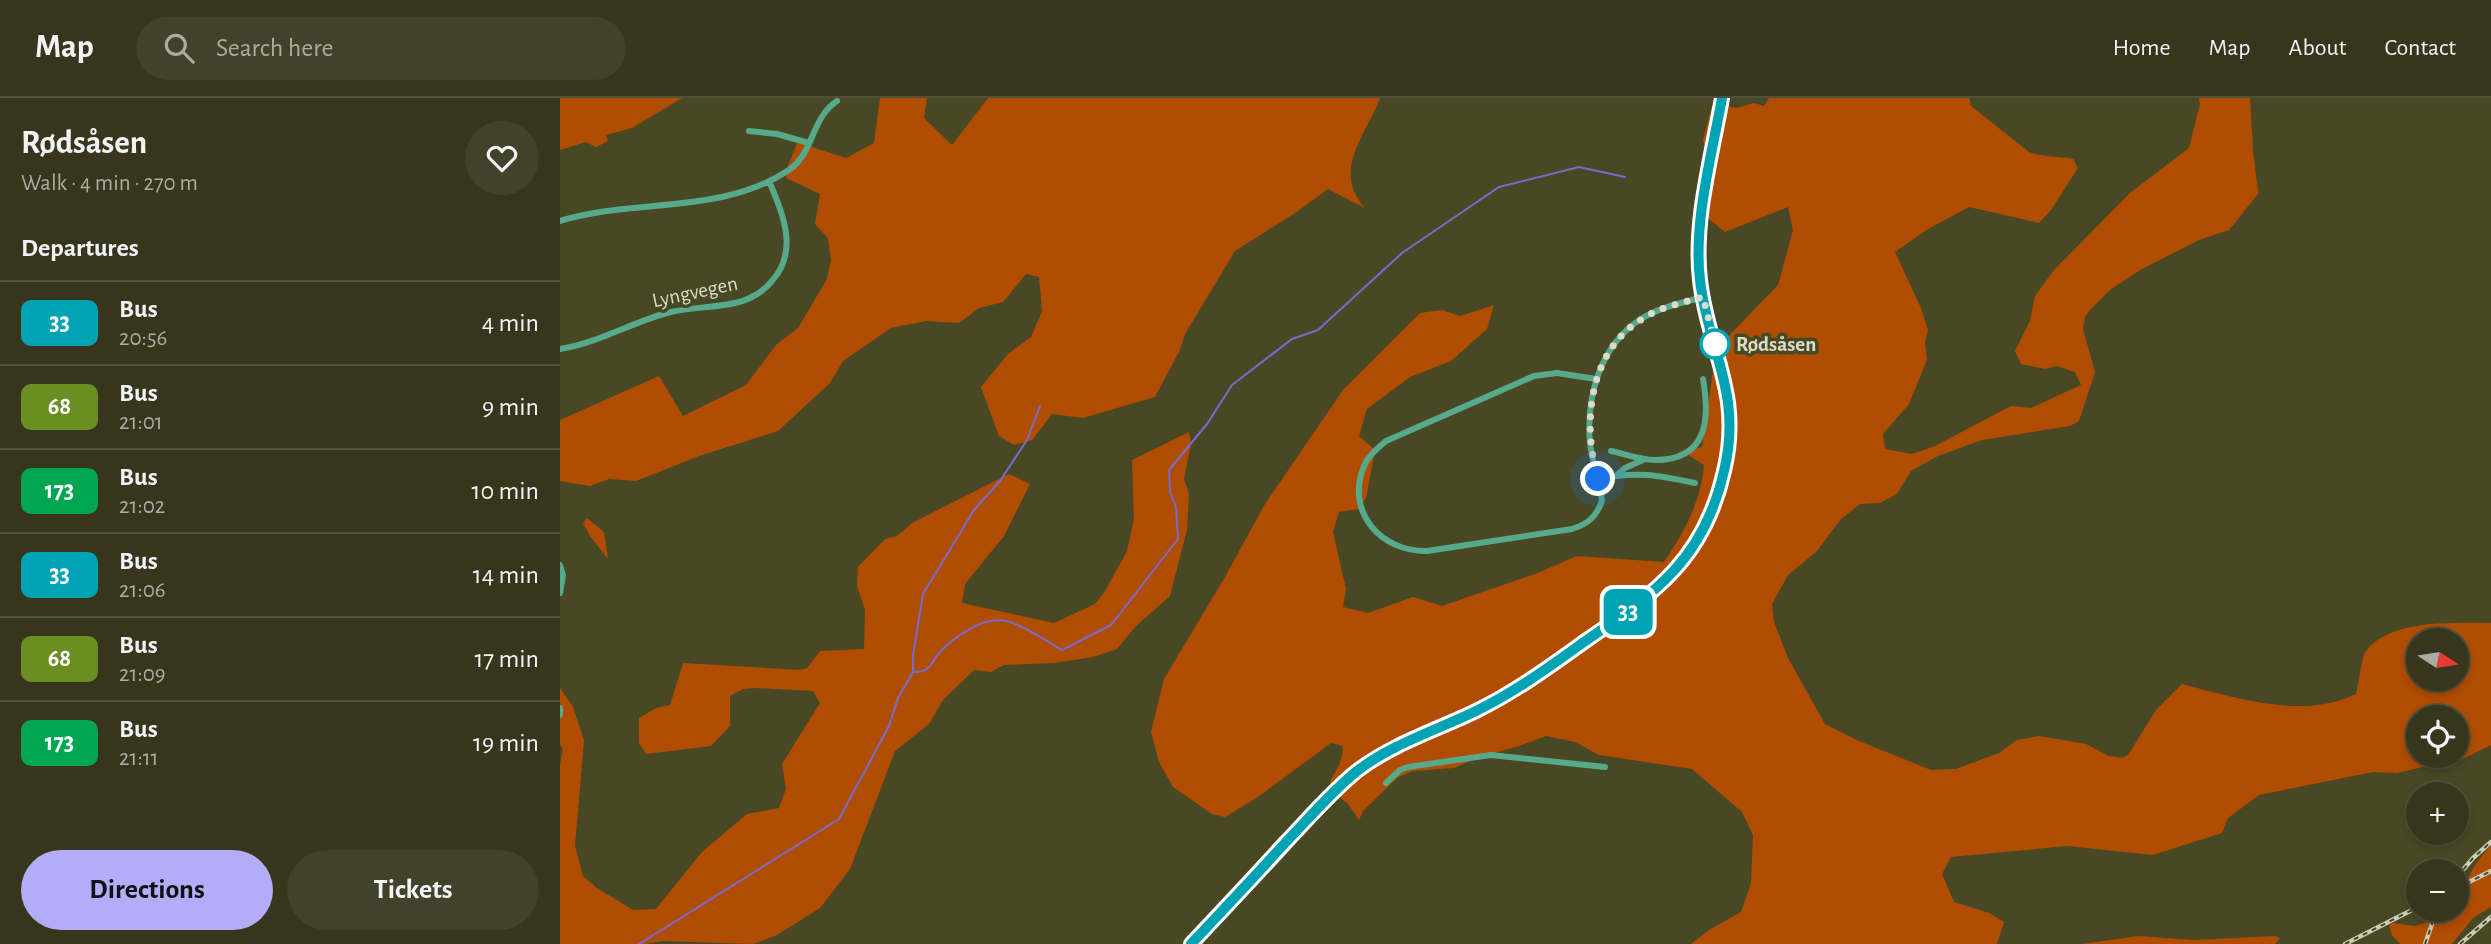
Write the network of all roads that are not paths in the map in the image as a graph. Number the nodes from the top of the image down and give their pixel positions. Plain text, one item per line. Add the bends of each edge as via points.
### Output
1 (1722, 98) edge
2 (837, 101) dead end
3 (749, 131) dead end
4 (809, 144) junction
5 (769, 181) junction
6 (560, 221) edge
7 (1703, 297) junction
8 (560, 349) edge
9 (1596, 379) junction
10 (1703, 379) dead end
11 (1611, 451) dead end
12 (1645, 459) junction
13 (1617, 475) junction
14 (1598, 479) junction
15 (1695, 483) dead end
16 (560, 565) edge
17 (560, 593) edge
18 (1605, 767) dead end
19 (1386, 783) dead end
20 (1191, 944) edge

1 - 7 main road via 1701,223
2 - 4 street via 819,119
3 - 4 street
4 - 5 street via 800,161
5 - 6 street via 724,198 590,212
5 - 8 street, Lyngvegen via 783,218 787,250 782,267 763,290 739,302 667,313 586,344
7 - 9 street via 1640,320 1608,352
7 - 20 main road via 1726,382 1730,438 1712,511 1678,568 1645,599 1522,685 1358,771 1325,800
9 - 14 street via 1589,430
9 - 14 street via 1557,373 1534,376 1386,441 1365,464 1360,500 1365,517 1383,539 1402,549 1427,551 1583,526 1602,501
10 - 12 street via 1707,415 1700,438 1680,454
11 - 12 street
12 - 13 street
13 - 14 street
13 - 15 street via 1656,475
16 - 17 street
18 - 19 street via 1491,755 1408,766

